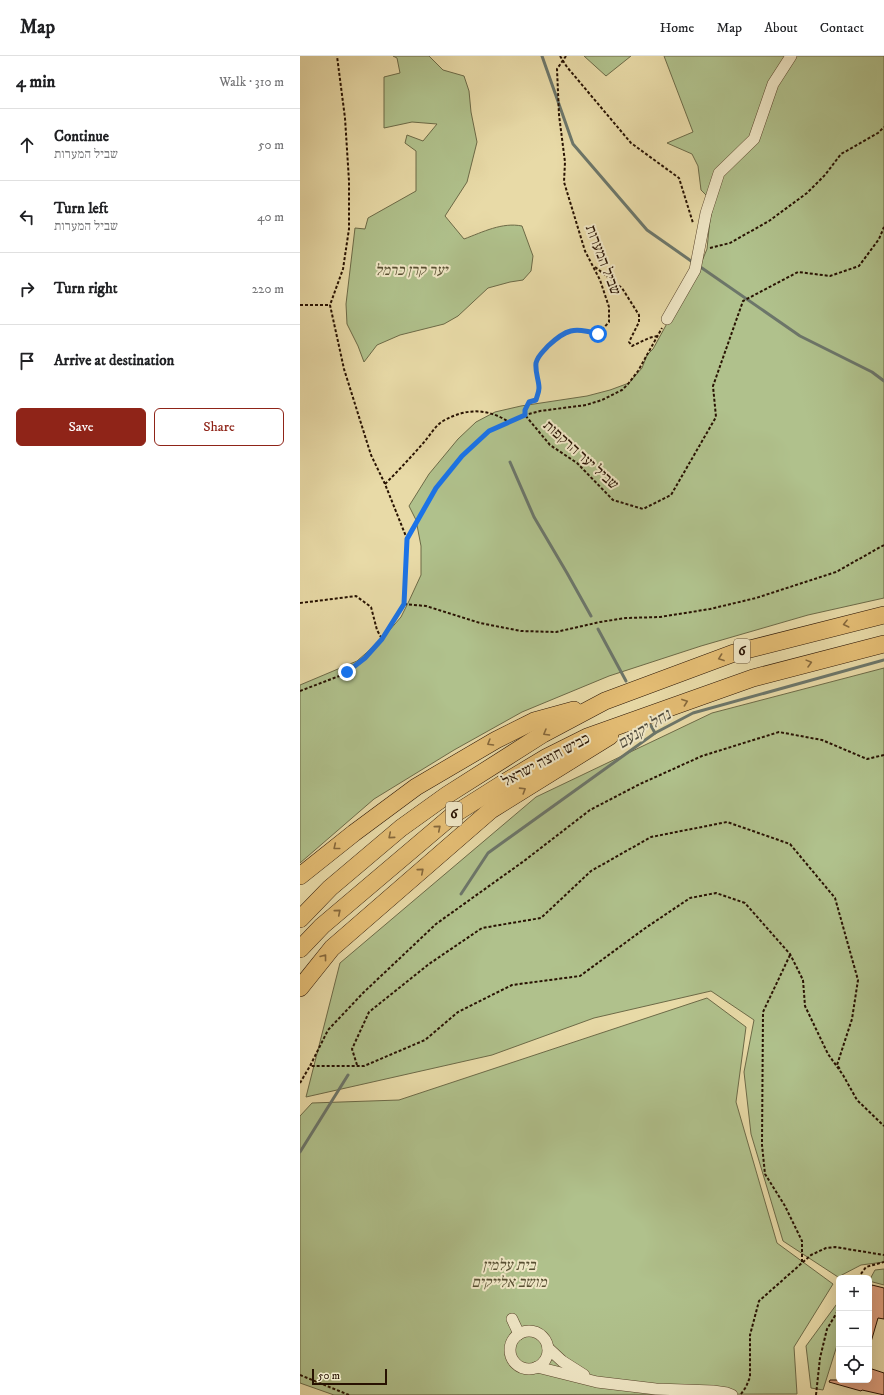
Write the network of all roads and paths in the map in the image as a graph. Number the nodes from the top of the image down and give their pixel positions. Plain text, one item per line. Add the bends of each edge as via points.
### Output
1 (337, 56) edge
2 (560, 56) edge
3 (566, 56) edge
4 (791, 56) edge
5 (563, 60) junction
6 (884, 128) edge
7 (694, 225) dead end
8 (884, 227) edge
9 (698, 251) junction
10 (594, 267) junction
11 (300, 304) edge
12 (330, 305) junction
13 (667, 319) joint
14 (658, 336) junction
15 (525, 415) junction
16 (509, 422) junction
17 (385, 484) junction
18 (407, 539) junction
19 (884, 545) edge
20 (300, 603) edge
21 (404, 604) junction
22 (884, 615) edge
23 (382, 639) junction
24 (884, 644) edge
25 (300, 691) edge
26 (605, 701) junction
27 (635, 720) junction
28 (884, 755) edge
29 (300, 876) edge
30 (300, 919) edge
31 (300, 949) edge
32 (790, 954) junction
33 (300, 988) edge
34 (310, 1066) junction
35 (357, 1066) junction
36 (843, 1075) junction
37 (300, 1083) edge
38 (884, 1126) edge
39 (884, 1255) edge
40 (802, 1262) junction
41 (884, 1262) edge
42 (860, 1275) edge
43 (837, 1311) edge
44 (512, 1319) dead end
45 (519, 1334) junction
46 (548, 1348) junction
47 (537, 1367) junction
48 (300, 1375) edge
49 (597, 1382) junction
50 (349, 1395) edge
51 (732, 1395) edge
52 (741, 1395) edge
53 (816, 1395) edge

1 - 12 path via 345,118 349,229 343,268
2 - 5 path
3 - 5 path, שביל המערות
4 - 9 lane via 773,84 754,139 719,173 706,213
5 - 7 path via 631,143 679,178
5 - 10 path, שביל המערות via 557,69 565,162 564,182 585,251
6 - 9 path via 841,154 807,193 768,221 730,243
8 - 15 path, שביל יער הרקפות via 879,239 859,266 830,276 798,272 743,301 713,386 716,417 671,495 643,509 613,500 577,463 550,445
9 - 13 lane via 694,270
10 - 14 path via 622,288 639,316 639,322 629,342 632,346
10 - 15 path, שביל המערות via 610,307 609,322 598,334 586,330 569,330 538,356 536,376 539,388 536,400 529,402
11 - 12 path
12 - 17 path via 344,369 371,456
13 - 14 path
14 - 15 path via 638,371 622,390 586,405
15 - 16 path
16 - 17 path via 485,412 466,412 442,422
16 - 18 path via 489,431 462,456 436,488
17 - 18 path
18 - 21 path
19 - 21 path via 836,572 756,598 703,610 660,617 626,618 556,632 521,631 480,623 426,606
20 - 23 path via 356,596 371,607
21 - 23 path
22 -> 26 highway, כביש חוצה ישראל / 6 via 734,653
23 - 25 path via 365,658 347,672
27 -> 24 highway, כביש חוצה ישראל / 6 via 753,678
26 -> 29 highway via 534,721 496,740 416,787
26 -> 30 highway, כביש חוצה ישראל / 6 via 543,734 447,795 401,828 330,888
31 -> 27 highway, כביש חוצה ישראל / 6 via 322,926 453,815 560,750 586,737
33 -> 27 highway via 332,948 491,810
28 - 34 path via 867,759 822,740 779,732 702,756 590,810 436,924 328,1030
32 - 35 path via 745,904 716,893 690,898 580,976 512,986 458,1012 425,1040 364,1066
32 - 36 path via 802,980 805,1006 828,1054
32 - 40 path via 763,1012 762,1145 765,1174 785,1206 802,1241
34 - 35 path
34 - 37 path
35 - 36 path via 352,1049 369,1012 429,964 482,928 541,918 591,871 651,837 727,822 790,844 835,898 858,980 852,1019 838,1065
36 - 38 path via 857,1100
39 - 40 path via 826,1248
40 - 52 path via 759,1301 750,1335 750,1377
41 - 42 path via 866,1267
43 - 53 path via 827,1329
44 - 45 lane
45 - 46 lane via 531,1331 537,1333
45 - 47 lane via 511,1343 510,1356 524,1369
46 - 47 lane via 545,1359
46 - 49 lane via 579,1373
47 - 49 lane
48 - 50 path
49 - 51 lane via 656,1389 713,1391

